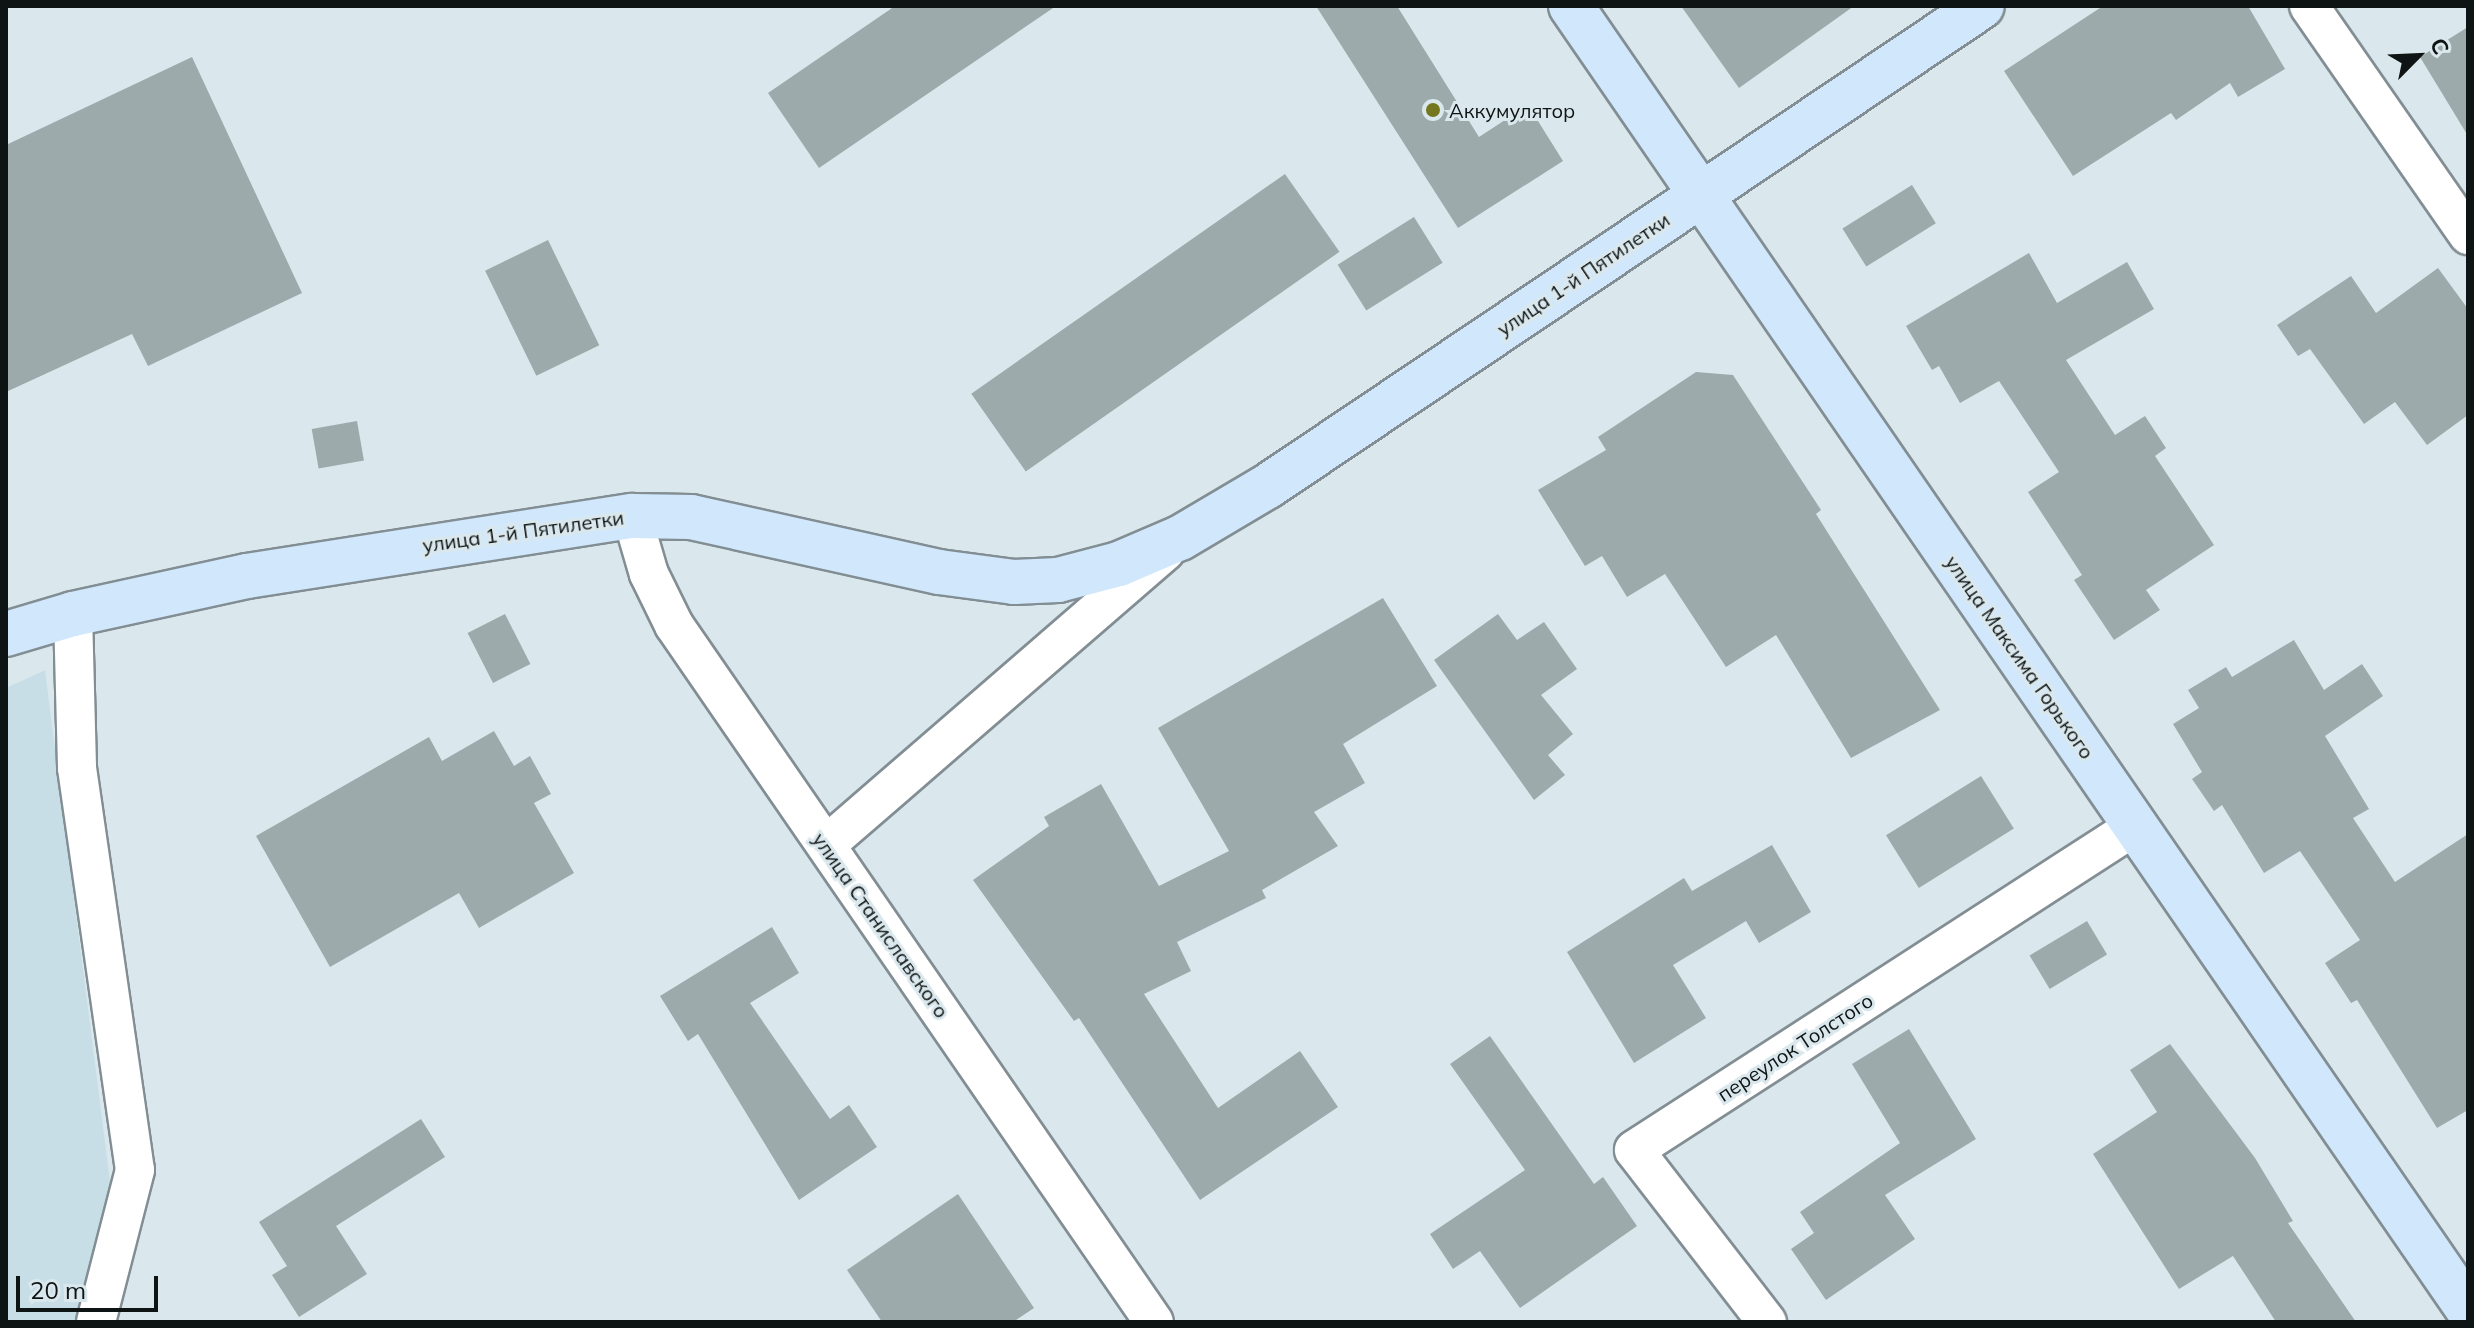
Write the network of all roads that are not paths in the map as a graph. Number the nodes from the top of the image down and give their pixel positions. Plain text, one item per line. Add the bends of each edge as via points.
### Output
1 (1571, 6) edge
2 (1982, 6) edge
3 (2309, 6) edge
4 (1698, 196) junction
5 (2468, 235) edge
6 (632, 516) junction
7 (1180, 538) junction
8 (73, 614) junction
9 (6, 634) edge
10 (2137, 825) junction
11 (826, 845) junction
12 (2468, 1309) edge
13 (96, 1322) edge
14 (1154, 1322) edge
15 (1767, 1322) edge

1 - 4 main road, улица Максима Горького
2 - 4 main road, улица 1-й Пятилетки
3 - 5 street
4 - 7 main road, улица 1-й Пятилетки via 1268,486
4 - 10 main road, улица Максима Горького
6 - 7 main road, улица 1-й Пятилетки via 691,517 939,572 1014,582 1058,580 1119,564
6 - 8 main road, улица 1-й Пятилетки via 349,558
6 - 11 street, улица Станиславского via 649,574 674,625
7 - 11 street, улица 1-й Пятилетки
8 - 9 main road, улица 1-й Пятилетки
8 - 13 street via 77,768 135,1170
10 - 12 main road, улица Максима Горького
10 - 15 street, переулок Толстого via 1634,1150
11 - 14 street, улица Станиславского

